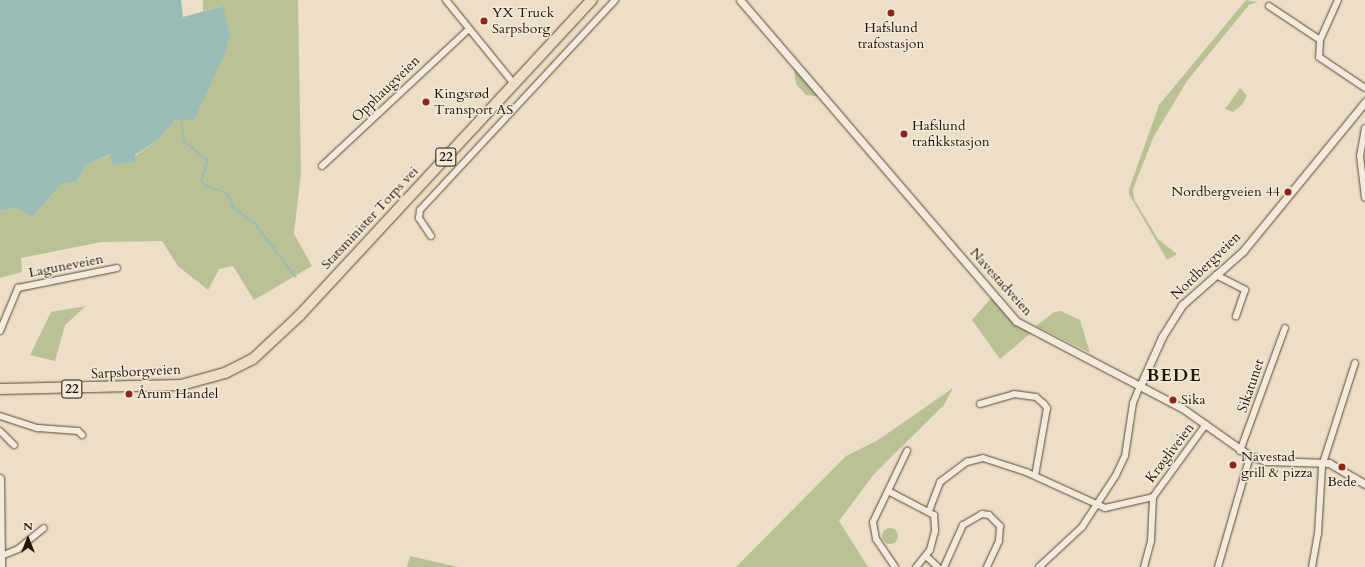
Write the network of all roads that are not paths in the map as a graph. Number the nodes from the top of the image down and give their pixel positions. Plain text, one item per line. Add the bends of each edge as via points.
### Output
1 (446, 0) edge
2 (592, 0) edge
3 (614, 0) edge
4 (740, 0) edge
5 (1338, 0) edge
6 (1269, 6) dead end
7 (468, 30) junction
8 (1320, 40) junction
9 (514, 84) junction
10 (1365, 88) edge
11 (1365, 102) edge
12 (1365, 128) edge
13 (322, 166) dead end
14 (1365, 198) edge
15 (431, 236) dead end
16 (118, 268) dead end
17 (1216, 276) junction
18 (300, 315) joint
19 (1236, 316) dead end
20 (1284, 328) dead end
21 (0, 331) edge
22 (1355, 363) dead end
23 (1140, 386) junction
24 (0, 389) edge
25 (980, 404) dead end
26 (0, 416) edge
27 (1206, 424) junction
28 (0, 431) edge
29 (82, 435) dead end
30 (14, 445) dead end
31 (907, 451) dead end
32 (1240, 451) junction
33 (1250, 456) junction
34 (1324, 462) junction
35 (1035, 476) junction
36 (0, 479) edge
37 (1365, 484) edge
38 (888, 491) junction
39 (1153, 497) junction
40 (1097, 506) junction
41 (929, 511) junction
42 (44, 528) dead end
43 (1, 556) junction
44 (926, 556) junction
45 (1, 567) edge
46 (895, 567) edge
47 (916, 567) edge
48 (938, 567) edge
49 (944, 567) edge
50 (987, 567) edge
51 (1039, 567) edge
52 (1144, 567) edge
53 (1218, 567) edge
54 (1312, 567) edge

1 - 7 street
2 - 9 highway, Statsminister Torps vei / 22
3 - 15 street via 420,210 419,218
4 - 23 street, Navestadveien via 1016,322
5 - 8 street
6 - 8 street
7 - 9 street
7 - 13 street, Opphaugveien
8 - 10 street via 1318,52 1324,62
9 - 18 highway, Statsminister Torps vei / 22
11 - 17 street, Nordbergveien via 1243,251
12 - 14 street via 1360,156
16 - 21 street, Laguneveien via 18,288
17 - 19 street via 1245,290
17 - 23 street, Nordbergveien via 1189,298 1175,316
18 - 24 highway, Sarpsborgveien / 22 via 253,359 195,382 156,388
20 - 32 street, Sikatunet
22 - 34 street
23 - 27 street, Navestadveien
23 - 40 street, Nordbergveien via 1132,403 1125,456
25 - 35 street via 1014,394 1036,397 1044,404 1047,408
26 - 29 street via 38,428 78,431
27 - 32 street, Navestadveien
27 - 39 street, Krøgliveien
28 - 30 street
31 - 38 street
32 - 33 street, Navestadveien
33 - 34 street, Navestadveien via 1266,461
33 - 53 street
34 - 37 street, Navestadveien via 1339,467
34 - 54 street
35 - 40 street
35 - 41 street via 991,459 976,458 940,482
36 - 43 main road
38 - 41 street via 915,508
38 - 46 street via 876,513 874,531
39 - 40 street, Krøgliveien via 1112,508
39 - 52 street, Krøgliveien via 1151,540
40 - 51 street, Nordbergveien via 1082,527
41 - 44 street via 936,522
42 - 43 street via 18,549
43 - 45 main road
44 - 47 street
44 - 48 street
49 - 50 street via 963,525 982,514 989,515 1000,526 999,540

